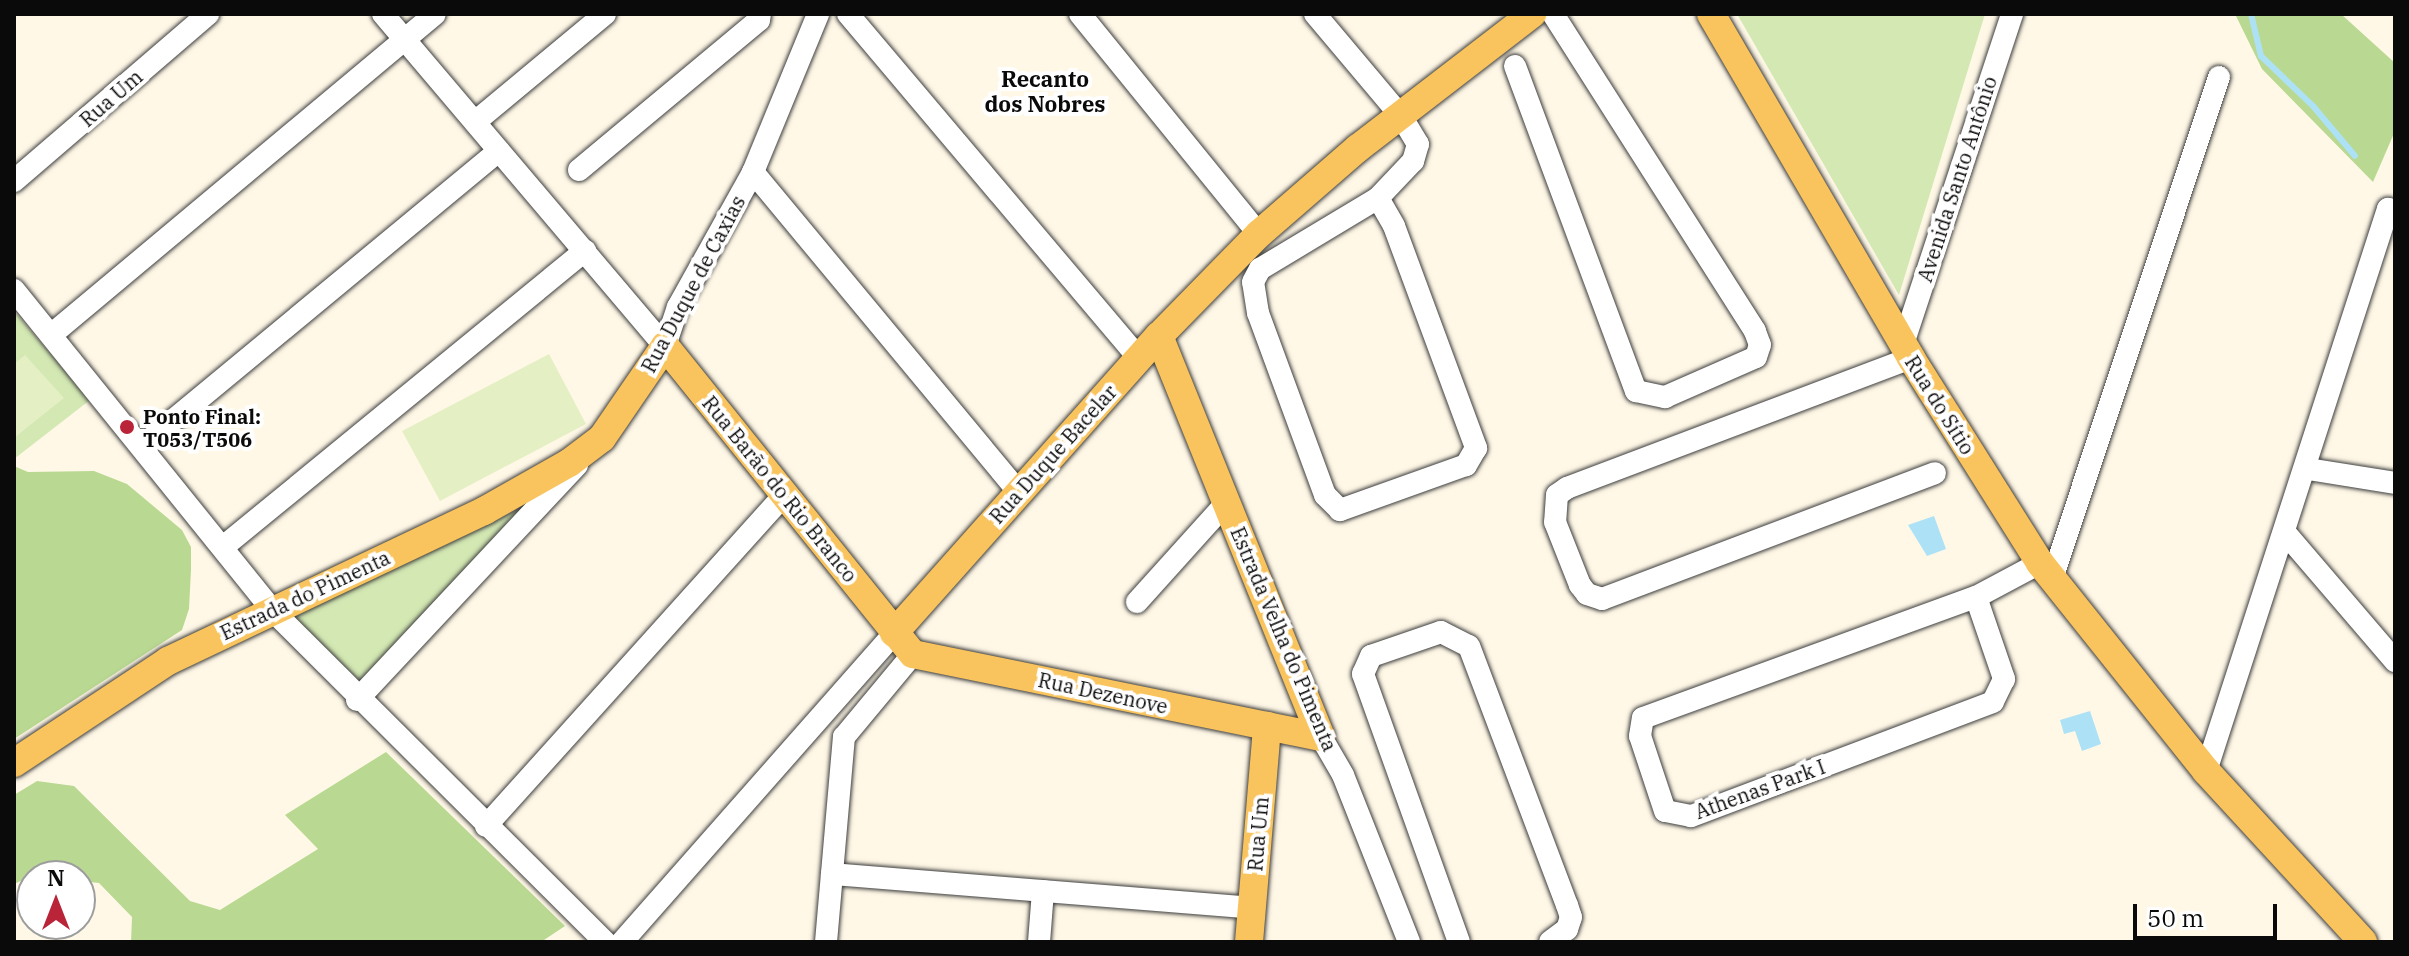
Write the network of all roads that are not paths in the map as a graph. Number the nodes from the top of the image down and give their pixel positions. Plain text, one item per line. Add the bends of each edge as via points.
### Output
1 (208, 14) edge
2 (383, 14) edge
3 (435, 14) edge
4 (605, 14) edge
5 (760, 14) edge
6 (818, 14) edge
7 (848, 14) edge
8 (1080, 14) edge
9 (1315, 14) edge
10 (1532, 14) edge
11 (1553, 14) edge
12 (1711, 14) edge
13 (2012, 14) edge
14 (405, 39) junction
15 (1515, 66) dead end
16 (2219, 77) dead end
17 (1401, 116) junction
18 (475, 122) junction
19 (499, 151) junction
20 (579, 170) dead end
21 (753, 172) junction
22 (14, 181) edge
23 (1378, 198) junction
24 (2392, 211) edge
25 (1259, 234) junction
26 (585, 251) junction
27 (14, 290) edge
28 (51, 335) junction
29 (1159, 336) junction
30 (665, 346) junction
31 (1907, 351) junction
32 (1139, 358) junction
33 (602, 438) junction
34 (142, 446) junction
35 (2308, 469) junction
36 (1935, 473) dead end
37 (2395, 483) edge
38 (1019, 492) junction
39 (785, 494) junction
40 (1226, 503) junction
41 (2287, 535) junction
42 (223, 547) junction
43 (2046, 571) junction
44 (1976, 597) junction
45 (1137, 602) dead end
46 (271, 609) junction
47 (894, 633) junction
48 (913, 654) junction
49 (2395, 661) edge
50 (357, 700) junction
51 (1267, 726) junction
52 (1321, 737) junction
53 (14, 763) edge
54 (2206, 771) junction
55 (486, 826) junction
56 (832, 874) junction
57 (1043, 891) junction
58 (1252, 908) junction
59 (605, 942) edge
60 (622, 942) edge
61 (826, 942) edge
62 (1039, 942) edge
63 (1249, 942) edge
64 (1409, 942) edge
65 (1459, 942) edge
66 (1550, 942) edge
67 (2363, 942) edge

1 - 22 street, Rua Um
2 - 14 street
3 - 14 street
4 - 18 street
5 - 20 street
6 - 21 street, Rua Duque de Caxias
7 - 32 street
8 - 25 street
9 - 17 street
10 - 17 main road, Rua Duque Bacelar
11 - 15 street via 1755,331 1756,357 1665,397 1636,391
12 - 31 main road, Rua do Sítio
13 - 31 street, Avenida Santo Antônio
14 - 18 street
14 - 28 street
16 - 43 street
17 - 23 street via 1418,153
17 - 25 main road, Rua Duque Bacelar
18 - 19 street
19 - 26 street
19 - 34 street
21 - 30 street, Rua Duque de Caxias via 678,307
21 - 38 street
23 - 23 street via 1260,269 1253,282 1258,313 1325,495 1340,510 1466,465 1476,448 1394,226
24 - 35 street
25 - 29 main road, Rua Duque Bacelar
26 - 30 street
26 - 42 street
27 - 28 street
28 - 34 street
29 - 32 main road, Rua Duque Bacelar
29 - 40 main road, Estrada Velha do Pimenta
30 - 33 main road, Rua Duque de Caxias
30 - 39 main road, Rua Barão do Rio Branco
31 - 36 street via 1567,488 1557,495 1555,522 1580,585 1602,599
31 - 43 main road, Rua do Sítio
32 - 38 main road, Rua Duque Bacelar
33 - 46 main road, Estrada do Pimenta via 504,501
33 - 50 street, Rua Duque de Caxias
34 - 42 street
35 - 37 street
35 - 41 street
38 - 47 main road, Rua Duque Bacelar
39 - 47 main road, Rua Barão do Rio Branco
39 - 55 street
40 - 45 street
40 - 52 main road, Estrada Velha do Pimenta
41 - 49 street
41 - 54 street
42 - 46 street
43 - 44 street, Athenas Park I
43 - 54 main road, Rua do Sítio
44 - 44 street, Athenas Park I via 1643,718 1640,736 1665,811 1691,816 1993,702 2004,679
46 - 50 street
46 - 53 main road, Estrada do Pimenta via 110,695
47 - 48 main road
47 - 60 street, Rua Duque Bacelar
48 - 51 main road, Rua Dezenove
48 - 56 street via 844,737
50 - 55 street
51 - 52 main road, Rua Dezenove
51 - 58 main road, Rua Um
52 - 64 street, Estrada Velha do Pimenta via 1343,775
54 - 67 main road, Rua do Sítio
55 - 59 street
56 - 57 street
56 - 61 street
57 - 58 street
57 - 62 street
58 - 63 main road, Rua Um
65 - 66 street via 1363,674 1371,656 1441,632 1469,646 1567,905 1567,929

